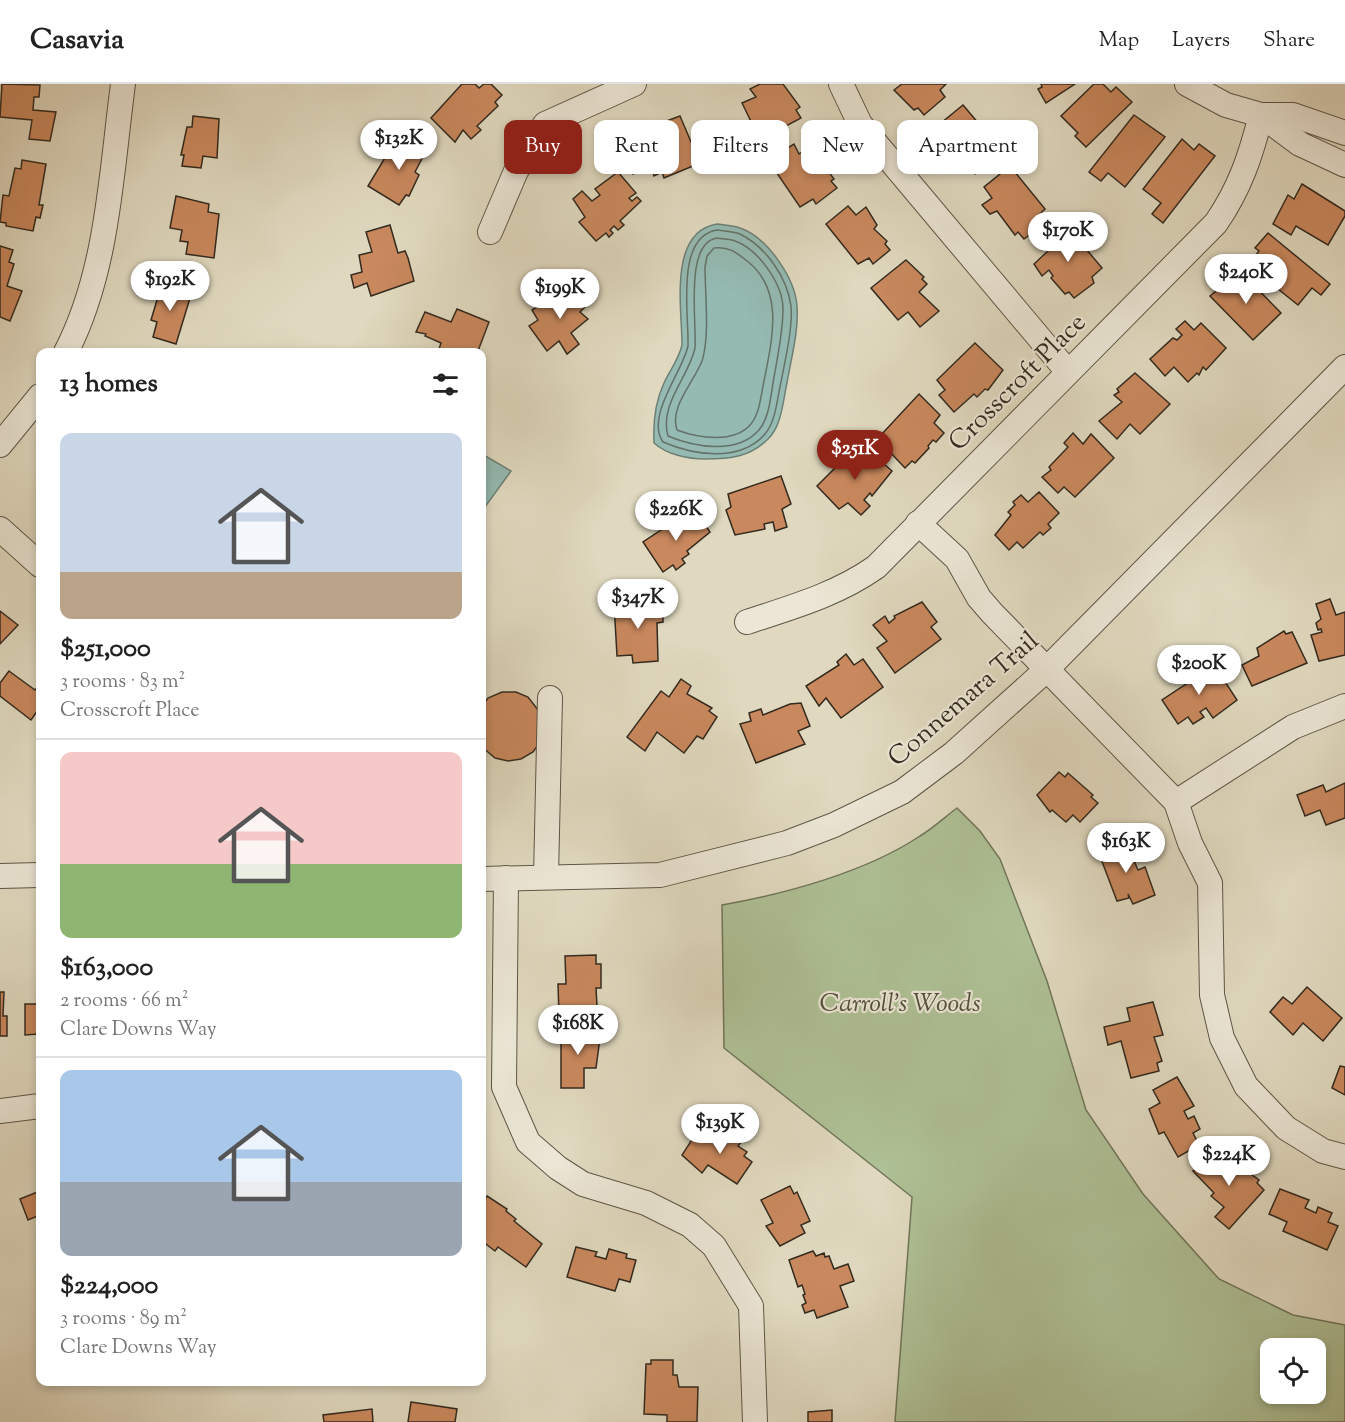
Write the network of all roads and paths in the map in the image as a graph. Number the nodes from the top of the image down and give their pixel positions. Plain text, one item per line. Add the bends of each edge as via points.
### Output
1 (123, 84) edge
2 (634, 84) edge
3 (841, 84) edge
4 (1187, 84) edge
5 (1261, 115) junction
6 (1345, 133) edge
7 (1345, 165) edge
8 (490, 232) dead end
9 (68, 348) edge
10 (1345, 367) edge
11 (1068, 372) junction
12 (36, 401) edge
13 (0, 445) edge
14 (918, 523) junction
15 (0, 529) edge
16 (36, 562) edge
17 (747, 622) dead end
18 (1045, 671) junction
19 (550, 698) dead end
20 (1345, 706) edge
21 (1176, 802) junction
22 (36, 875) edge
23 (0, 876) edge
24 (546, 877) junction
25 (506, 878) junction
26 (486, 879) edge
27 (36, 1107) edge
28 (0, 1112) edge
29 (1345, 1156) edge
30 (754, 1422) edge

1 - 9 street via 98,268
2 - 8 street via 544,124 516,171
3 - 11 street via 860,124
4 - 5 street via 1226,105
5 - 6 street via 1293,115
5 - 7 street via 1300,144
5 - 11 street, Crosscroft Place via 1248,164 1234,197 1216,223
10 - 18 street, Connemara Trail
11 - 14 street, Crosscroft Place
12 - 13 street
14 - 17 street, Crosscroft Place via 876,567 850,585
14 - 18 street via 957,559 979,598
15 - 16 street
18 - 21 street
18 - 24 street, Connemara Trail via 952,755 902,792 834,825 787,843 660,875
19 - 24 street
20 - 21 street via 1293,727
21 - 29 street via 1210,883 1212,995 1222,1038 1246,1086 1286,1128 1323,1151
22 - 23 street
24 - 25 street, Connemara Trail
25 - 26 street, Connemara Trail
25 - 30 street via 504,1087 514,1113 528,1142 582,1184 646,1203 690,1225 714,1246 751,1305
27 - 28 street

